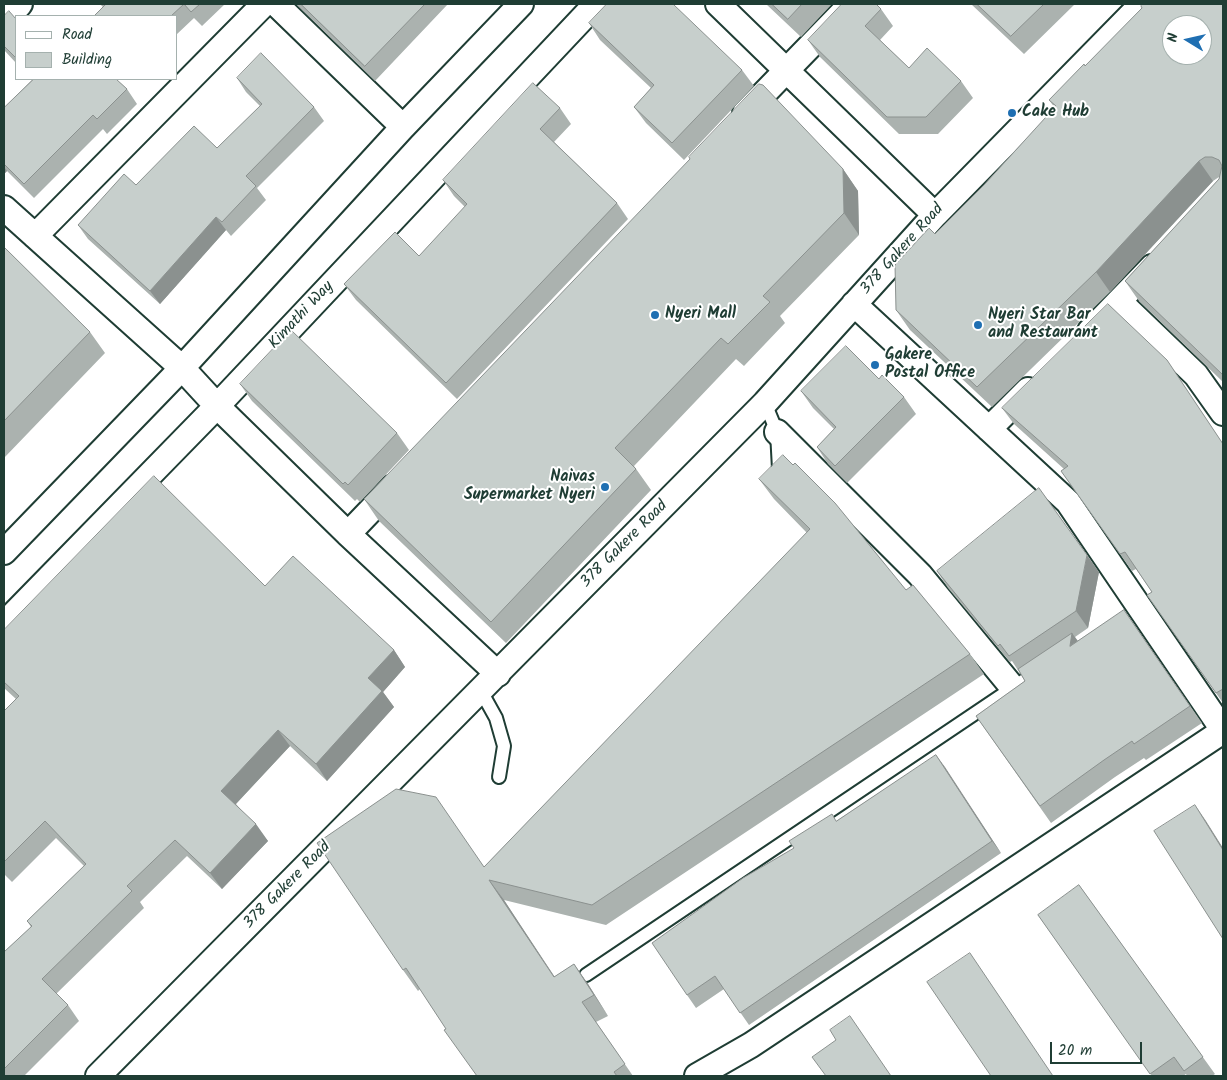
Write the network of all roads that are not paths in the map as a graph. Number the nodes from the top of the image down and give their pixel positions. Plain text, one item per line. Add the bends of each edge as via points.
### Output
1 (20, 4) edge
2 (264, 4) edge
3 (276, 4) edge
4 (521, 4) edge
5 (596, 4) edge
6 (718, 4) edge
7 (851, 4) edge
8 (1142, 4) edge
9 (4, 22) edge
10 (786, 70) junction
11 (403, 128) junction
12 (731, 128) edge
13 (4, 208) edge
14 (935, 215) junction
15 (35, 236) junction
16 (1167, 251) edge
17 (1120, 302) junction
18 (854, 304) junction
19 (1072, 348) edge
20 (182, 368) junction
21 (1044, 374) edge
22 (765, 403) junction
23 (217, 406) junction
24 (1223, 413) edge
25 (989, 429) junction
26 (777, 432) junction
27 (409, 469) edge
28 (779, 469) edge
29 (348, 534) junction
30 (4, 552) edge
31 (4, 624) edge
32 (1052, 661) edge
33 (498, 674) junction
34 (1013, 688) junction
35 (481, 691) junction
36 (1223, 730) edge
37 (499, 777) dead end
38 (586, 975) dead end
39 (98, 1076) edge
40 (697, 1076) edge

1 - 9 street
2 - 15 street
3 - 11 street
4 - 11 street
5 - 23 street, Kimathi Way
6 - 10 street
7 - 10 street
8 - 14 street, 378 Gakere Road
10 - 12 street
10 - 14 street
11 - 20 street
13 - 15 street
14 - 18 street, 378 Gakere Road
15 - 20 street
16 - 17 street
17 - 19 street
17 - 24 street via 1196,375
18 - 22 street, 378 Gakere Road
18 - 25 street
20 - 23 street
20 - 30 street
21 - 25 street
22 - 26 lane
22 - 33 street, 378 Gakere Road
23 - 29 street
23 - 31 street, Kimathi Way
25 - 36 street via 1068,502 1131,609
26 - 28 lane
26 - 34 street via 920,575
27 - 29 street
29 - 33 street
32 - 34 lane
33 - 35 street, 378 Gakere Road
34 - 38 lane
35 - 37 lane via 496,718 504,746
35 - 39 street, 378 Gakere Road
36 - 40 street via 751,1045

